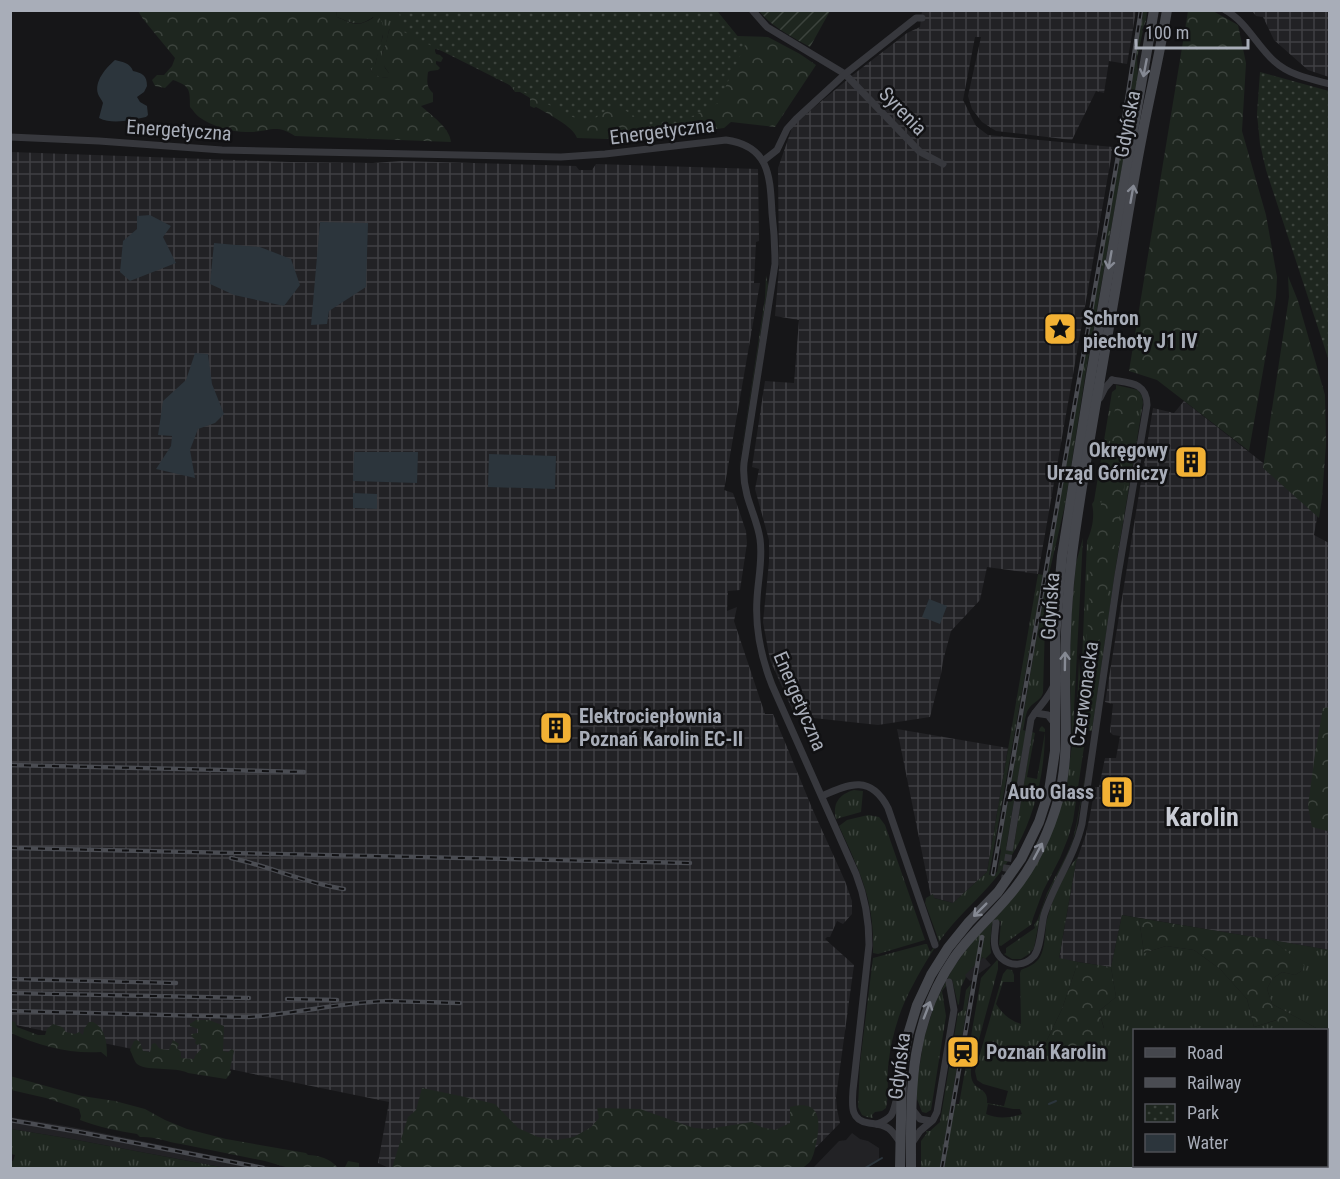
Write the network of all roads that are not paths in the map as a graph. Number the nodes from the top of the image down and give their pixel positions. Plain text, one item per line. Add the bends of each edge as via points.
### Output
1 (752, 10) edge
2 (1154, 10) edge
3 (1167, 10) edge
4 (1225, 10) edge
5 (922, 18) dead end
6 (845, 74) junction
7 (1329, 84) edge
8 (10, 137) edge
9 (763, 160) junction
10 (943, 164) dead end
11 (1104, 355) junction
12 (1112, 380) junction
13 (1095, 408) junction
14 (1054, 685) junction
15 (1035, 714) junction
16 (1055, 726) junction
17 (822, 796) junction
18 (1010, 847) tunnel mouth
19 (996, 923) dead end
20 (935, 945) dead end
21 (949, 982) dead end
22 (901, 1086) junction
23 (912, 1109) junction
24 (931, 1121) junction
25 (877, 1124) junction
26 (905, 1144) junction
27 (900, 1168) edge
28 (911, 1168) edge

1 - 6 street, Syrenia via 774,32
2 -> 14 main road, Gdyńska via 1064,544
11 -> 3 main road, Gdyńska
4 - 7 street via 1279,65
5 - 6 street via 916,18
6 - 9 street via 796,119 777,150
6 - 10 street, Syrenia via 920,152
8 - 9 street, Energetyczna via 222,150 561,157 726,140 747,145
9 - 17 street, Energetyczna via 771,188 775,264 743,473 760,537 757,625 766,670
11 - 12 street
11 - 13 main road, Gdyńska
12 - 13 street
12 - 19 street, Czerwonacka via 1143,390 1147,405 1082,824 1074,851 1051,896 1033,957 1018,964 1000,957 994,943
23 -> 13 main road, Gdyńska via 916,1051 934,992 963,946 1028,869 1058,802 1066,749 1066,634 1071,569
14 - 15 street, Czerwonacka
14 - 16 main road, Gdyńska
15 - 16 street, Czerwonacka via 1050,717
15 - 18 street, Czerwonacka via 1030,724
16 -> 22 main road, Gdyńska via 1052,777 1037,828 1010,876 960,931 931,975 909,1029
17 - 20 street via 856,784 880,795
17 - 25 street, Energetyczna via 856,874 866,908 868,956 853,1110 859,1120
21 - 24 street via 952,1023 937,1112
22 - 25 street via 892,1115
22 - 26 main road, Gdyńska
23 - 24 street via 920,1119
23 - 26 main road, Gdyńska
24 - 26 street
25 - 26 street, Energetyczna via 891,1130
26 - 27 main road, Gdyńska
26 - 28 main road, Gdyńska

